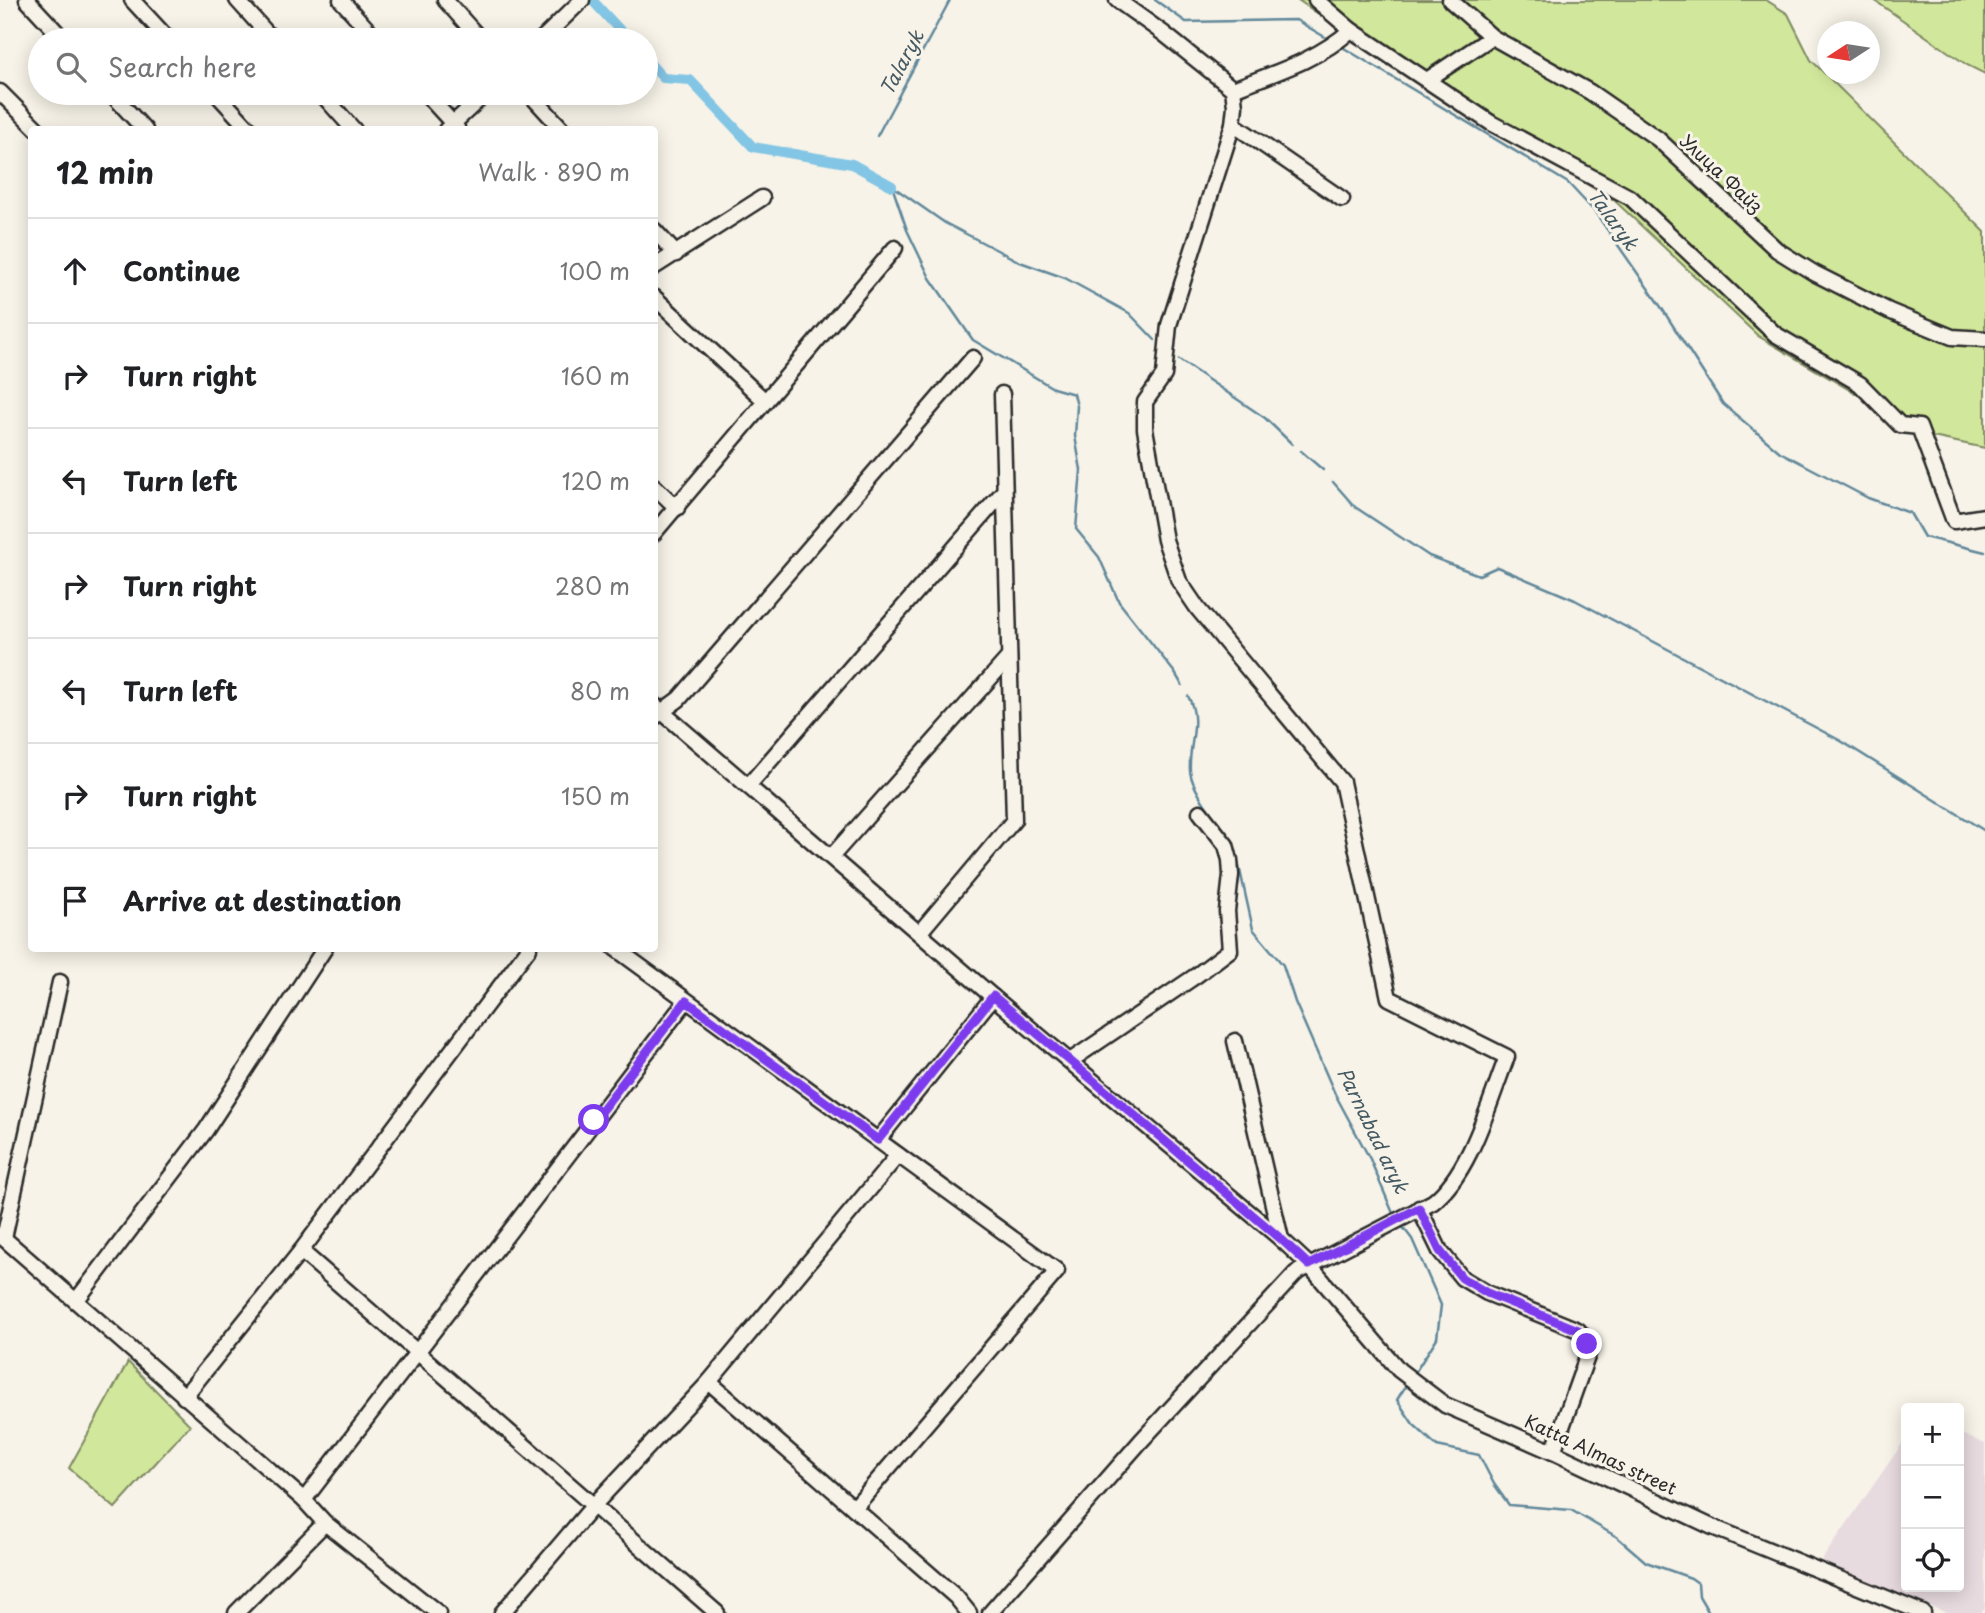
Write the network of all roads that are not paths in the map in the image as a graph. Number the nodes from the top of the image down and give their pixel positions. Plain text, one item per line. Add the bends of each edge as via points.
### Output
1 (27, 0) edge
2 (132, 0) edge
3 (237, 0) edge
4 (341, 0) edge
5 (444, 0) edge
6 (582, 0) edge
7 (1117, 0) edge
8 (1316, 0) edge
9 (1450, 0) edge
10 (53, 28) edge
11 (158, 28) edge
12 (262, 28) edge
13 (366, 28) edge
14 (470, 28) edge
15 (553, 28) edge
16 (1492, 37) junction
17 (1341, 38) junction
18 (1427, 80) junction
19 (1233, 89) junction
20 (0, 92) edge
21 (122, 105) edge
22 (227, 105) edge
23 (332, 105) edge
24 (435, 105) edge
25 (474, 105) edge
26 (540, 105) edge
27 (1233, 124) junction
28 (34, 126) edge
29 (141, 126) edge
30 (246, 126) edge
31 (350, 126) edge
32 (451, 126) edge
33 (453, 126) edge
34 (559, 126) edge
35 (762, 198) dead end
36 (1342, 199) dead end
37 (658, 234) edge
38 (895, 248) dead end
39 (676, 254) junction
40 (658, 265) edge
41 (658, 301) edge
42 (1985, 339) edge
43 (973, 358) dead end
44 (1002, 394) dead end
45 (765, 401) junction
46 (658, 490) edge
47 (1004, 491) junction
48 (677, 508) junction
49 (1985, 516) edge
50 (658, 529) edge
51 (1009, 657) junction
52 (658, 710) edge
53 (658, 712) edge
54 (748, 786) junction
55 (1200, 812) dead end
56 (832, 856) junction
57 (920, 932) junction
58 (322, 952) edge
59 (526, 952) edge
60 (620, 952) edge
61 (60, 982) dead end
62 (993, 996) junction
63 (686, 1001) junction
64 (1235, 1041) dead end
65 (1070, 1061) junction
66 (878, 1140) junction
67 (898, 1155) junction
68 (1419, 1208) junction
69 (2, 1237) edge
70 (1281, 1239) junction
71 (301, 1251) junction
72 (1309, 1265) junction
73 (76, 1301) junction
74 (417, 1351) junction
75 (709, 1382) junction
76 (184, 1397) junction
77 (1553, 1452) junction
78 (304, 1500) junction
79 (594, 1505) junction
80 (855, 1508) junction
81 (325, 1522) junction
82 (1898, 1608) edge
83 (236, 1613) edge
84 (438, 1613) edge
85 (502, 1613) edge
86 (717, 1613) edge
87 (970, 1613) edge
88 (990, 1613) edge
89 (1923, 1613) edge

1 - 10 street
2 - 11 street
3 - 12 street
4 - 13 street
5 - 14 street
6 - 15 street
7 - 19 street
8 - 17 street
9 - 16 street, Улица Файз
16 - 18 street
16 - 42 street, Улица Файз via 1590,92 1658,139 1777,250 1805,268 1889,312 1952,337
17 - 18 street
17 - 19 street via 1301,63
18 - 49 street via 1491,124 1631,198 1775,334 1860,384 1900,425 1919,426 1954,521
19 - 27 street
20 - 28 street
21 - 29 street
22 - 30 street
23 - 31 street
24 - 32 street
25 - 33 street
26 - 34 street
27 - 36 street
27 - 68 street via 1169,325 1164,375 1145,402 1145,429 1166,540 1179,581 1342,782 1389,998 1507,1056 1456,1177 1439,1197
35 - 39 street
37 - 39 street
38 - 45 street
39 - 40 street
41 - 45 street
43 - 52 street via 679,699
44 - 47 street
45 - 48 street
46 - 48 street
47 - 51 street
47 - 54 street
48 - 50 street
51 - 56 street
51 - 57 street via 1014,820
53 - 54 street, Katta Almas street
54 - 56 street, Katta Almas street
55 - 65 street via 1226,845 1230,860 1230,950
56 - 57 street, Katta Almas street
57 - 62 street, Katta Almas street
58 - 73 street via 206,1130
59 - 71 street
60 - 63 street
61 - 69 street
62 - 65 street, Katta Almas street
62 - 66 street
63 - 66 street
63 - 74 street
64 - 70 street
65 - 70 street, Katta Almas street
66 - 67 street
67 - 75 street
67 - 80 street via 1057,1270
68 - 72 street
68 - 77 street via 1440,1251 1462,1278 1583,1336 1587,1358
69 - 73 street
70 - 72 street, Katta Almas street
71 - 74 street
71 - 76 street
72 - 77 street, Katta Almas street via 1419,1387 1445,1405
72 - 88 street via 1296,1273 1140,1442
73 - 76 street
74 - 78 street
74 - 79 street
75 - 79 street
75 - 80 street
76 - 78 street
77 - 82 street, Katta Almas street
78 - 81 street
79 - 85 street
79 - 86 street
80 - 87 street
81 - 83 street
81 - 84 street
82 - 89 street, Katta Almas street

